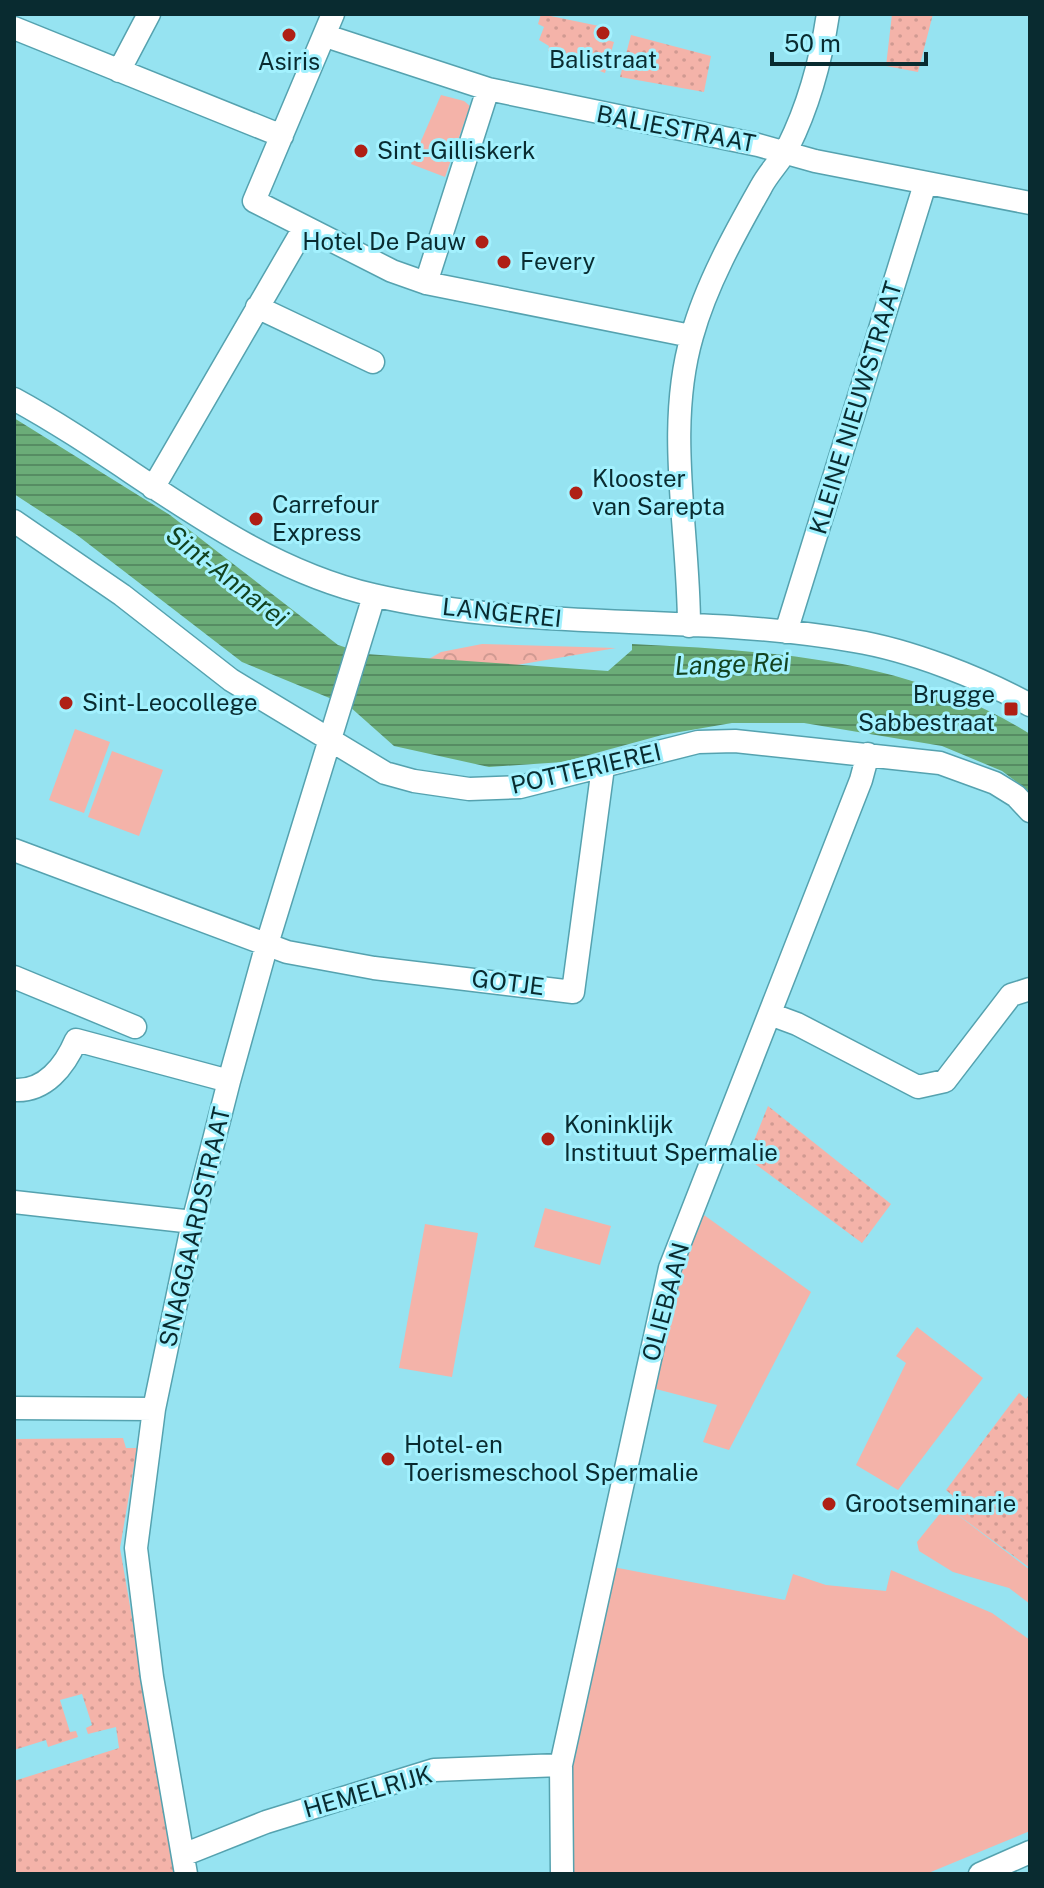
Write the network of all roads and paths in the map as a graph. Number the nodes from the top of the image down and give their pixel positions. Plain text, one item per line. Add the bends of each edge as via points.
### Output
1 (149, 14) edge
2 (828, 14) edge
3 (330, 25) edge
4 (14, 28) edge
5 (119, 71) junction
6 (488, 89) junction
7 (282, 136) junction
8 (786, 152) junction
9 (925, 184) junction
10 (1030, 203) edge
11 (304, 228) junction
12 (426, 283) junction
13 (257, 307) junction
14 (691, 336) junction
15 (373, 362) dead end
16 (14, 399) edge
17 (153, 488) junction
18 (14, 521) edge
19 (374, 596) junction
20 (689, 626) junction
21 (786, 632) junction
22 (1030, 705) edge
23 (331, 738) junction
24 (866, 764) junction
25 (603, 767) junction
26 (1030, 811) edge
27 (14, 850) edge
28 (267, 944) junction
29 (14, 977) edge
30 (1030, 989) edge
31 (770, 1014) junction
32 (135, 1027) dead end
33 (229, 1081) junction
34 (14, 1090) edge
35 (14, 1202) edge
36 (193, 1222) junction
37 (14, 1408) edge
38 (154, 1409) junction
39 (561, 1765) junction
40 (1030, 1852) edge
41 (184, 1864) edge
42 (562, 1874) edge
43 (980, 1874) edge

1 - 5 street
2 - 8 street via 811,91
3 - 6 street, BALIESTRAAT
3 - 7 street
4 - 5 street
5 - 7 street
6 - 8 street, BALIESTRAAT
6 - 12 street
7 - 11 street via 254,201
8 - 9 street, BALIESTRAAT
8 - 14 street via 760,188
9 - 10 street, BALIESTRAAT
9 - 21 street, KLEINE NIEUWSTRAAT
11 - 12 street
11 - 13 street
12 - 14 street
13 - 15 street
13 - 17 street
14 - 20 street via 680,443
16 - 17 street, LANGEREI
17 - 19 street, LANGEREI via 219,531 287,565
18 - 23 street, POTTERIEREI via 122,595 231,680
19 - 20 street, LANGEREI via 496,613
19 - 23 street, SNAGGAARDSTRAAT
20 - 21 street, LANGEREI
21 - 22 street, LANGEREI via 857,641 982,682
23 - 25 street, POTTERIEREI via 385,773 444,787 520,787
23 - 28 street, SNAGGAARDSTRAAT
24 - 25 street, POTTERIEREI via 735,741 698,742
24 - 26 street, POTTERIEREI via 940,763 965,770 1016,796
24 - 31 street, OLIEBAAN
25 - 28 street, GOTJE via 573,992 325,961
27 - 28 street
28 - 33 street, SNAGGAARDSTRAAT
29 - 32 street
30 - 31 street via 1011,995 945,1081 933,1087 918,1087
31 - 39 street, OLIEBAAN via 670,1268
33 - 34 street via 76,1040 66,1063 37,1088
33 - 36 street, SNAGGAARDSTRAAT
35 - 36 street
36 - 38 street, SNAGGAARDSTRAAT
37 - 38 street
38 - 41 street, SNAGGAARDSTRAAT via 136,1548
39 - 41 street, HEMELRIJK via 434,1770 266,1822
39 - 42 street, OLIEBAAN
40 - 43 street

